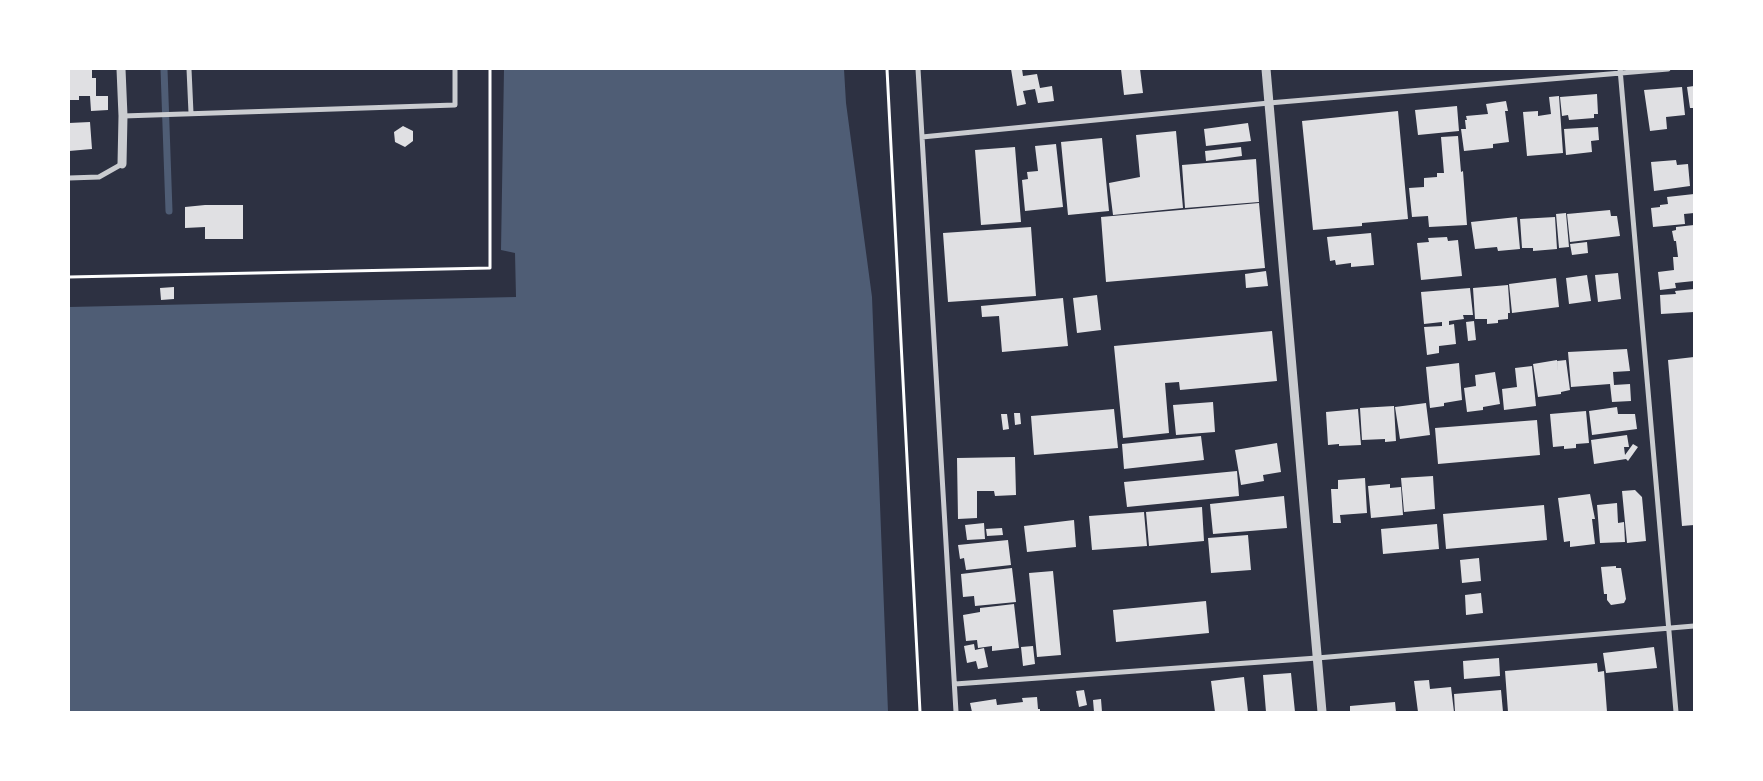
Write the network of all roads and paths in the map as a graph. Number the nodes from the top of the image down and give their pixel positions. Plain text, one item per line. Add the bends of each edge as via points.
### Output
1 (121, 69) edge
2 (189, 69) edge
3 (455, 69) edge
4 (490, 69) edge
5 (886, 69) edge
6 (918, 69) edge
7 (1266, 69) edge
8 (1668, 69) edge
9 (1620, 71) edge
10 (1269, 103) junction
11 (191, 113) junction
12 (123, 116) junction
13 (922, 138) junction
14 (122, 164) joint
15 (69, 178) edge
16 (69, 277) edge
17 (1694, 626) edge
18 (1669, 628) junction
19 (1317, 658) junction
20 (955, 684) junction
21 (920, 712) edge
22 (956, 712) edge
23 (1322, 712) edge
24 (1676, 712) edge

1 - 12 street
2 - 11 street
3 - 11 street via 455,105
4 - 16 path via 490,268
5 - 21 path
6 - 13 street
7 - 10 street
8 - 9 street
9 - 10 street
9 - 18 street
10 - 13 street
10 - 19 street
11 - 12 street
12 - 14 street
13 - 20 street
14 - 15 street via 99,177
17 - 18 street
18 - 19 street
18 - 24 street
19 - 20 street
19 - 23 street
20 - 22 street

